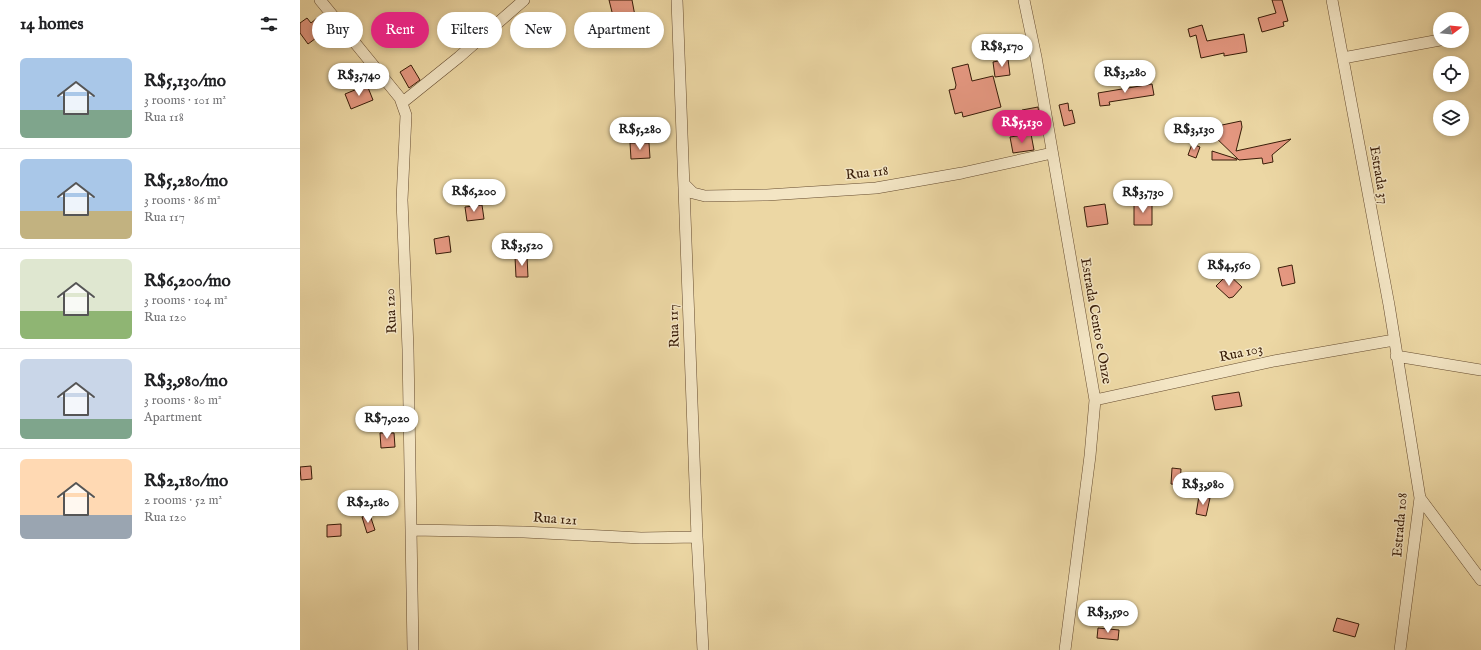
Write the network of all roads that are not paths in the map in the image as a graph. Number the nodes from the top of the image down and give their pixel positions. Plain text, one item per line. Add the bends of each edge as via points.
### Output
1 (320, 0) edge
2 (524, 0) edge
3 (677, 0) edge
4 (1024, 0) edge
5 (1332, 0) edge
6 (1433, 41) edge
7 (1343, 58) junction
8 (402, 102) junction
9 (1052, 153) junction
10 (685, 185) junction
11 (1394, 340) junction
12 (1396, 356) junction
13 (1481, 370) edge
14 (1095, 400) junction
15 (1420, 498) junction
16 (412, 530) junction
17 (696, 537) junction
18 (1481, 580) edge
19 (413, 650) edge
20 (703, 650) edge
21 (1065, 650) edge
22 (1400, 650) edge

1 - 8 street, Rua 120
2 - 8 street via 460,57
3 - 10 street, Rua 117
4 - 9 street, Estrada Cento e Onze
5 - 7 street, Estrada 37
6 - 7 street
7 - 11 street, Estrada 37
8 - 16 street, Rua 120 via 406,115 402,200
9 - 10 street, Rua 118 via 948,176 850,191 705,196 693,193
9 - 14 street, Estrada Cento e Onze
10 - 17 street, Rua 117
11 - 12 street, Estrada 37
11 - 14 street, Rua 103 via 1274,361
12 - 13 street
12 - 15 street, Estrada 108
14 - 21 street, Estrada Cento e Onze
15 - 18 street
15 - 22 street, Estrada 108
16 - 17 street, Rua 121 via 640,538
16 - 19 street, Rua 120
17 - 20 street, Rua 117

